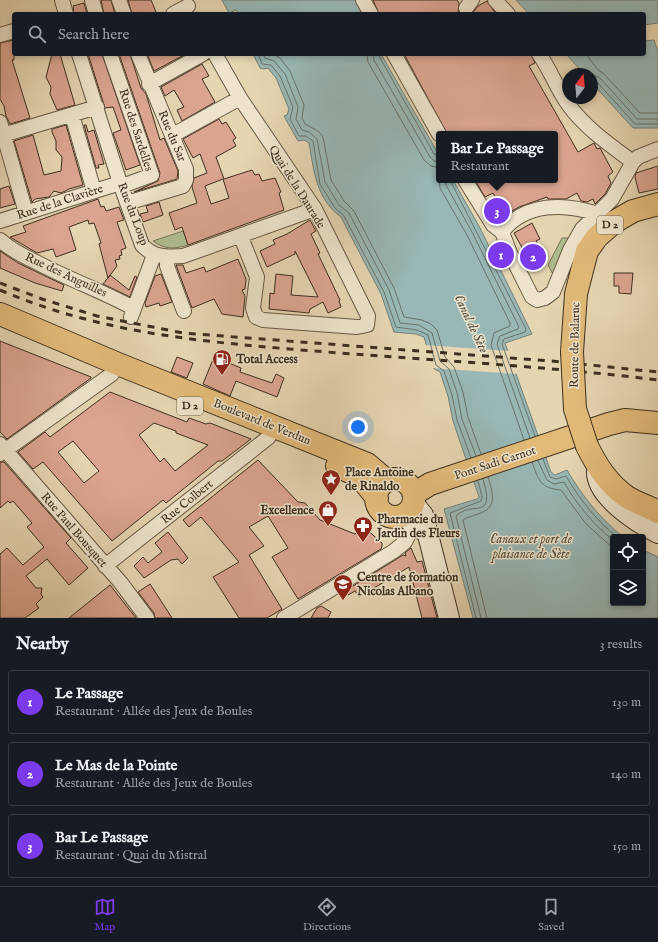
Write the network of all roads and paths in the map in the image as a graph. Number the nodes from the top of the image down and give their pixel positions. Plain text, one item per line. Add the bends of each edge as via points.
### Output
1 (92, 0) edge
2 (119, 0) edge
3 (363, 0) edge
4 (495, 0) edge
5 (189, 7) edge
6 (95, 12) edge
7 (123, 12) edge
8 (178, 12) edge
9 (370, 12) edge
10 (506, 12) edge
11 (12, 32) edge
12 (0, 35) edge
13 (80, 56) edge
14 (111, 56) edge
15 (139, 56) edge
16 (199, 56) edge
17 (216, 56) edge
18 (395, 56) edge
19 (540, 56) edge
20 (149, 84) junction
21 (240, 98) junction
22 (96, 107) junction
23 (72, 115) junction
24 (2, 128) edge
25 (437, 131) edge
26 (173, 135) junction
27 (658, 149) edge
28 (633, 162) junction
29 (468, 183) edge
30 (121, 184) junction
31 (94, 191) junction
32 (127, 203) junction
33 (658, 204) edge
34 (315, 209) junction
35 (26, 213) junction
36 (598, 214) junction
37 (658, 216) edge
38 (0, 221) edge
39 (502, 232) junction
40 (241, 237) junction
41 (0, 240) edge
42 (161, 256) junction
43 (584, 269) junction
44 (184, 310) dead end
45 (0, 314) edge
46 (0, 329) edge
47 (115, 369) junction
48 (658, 422) edge
49 (269, 437) junction
50 (1, 449) edge
51 (597, 466) junction
52 (382, 489) junction
53 (420, 502) junction
54 (654, 507) edge
55 (658, 534) edge
56 (105, 566) junction
57 (147, 618) edge
58 (284, 618) edge
59 (449, 618) edge

1 - 6 street
2 - 7 street
3 - 9 street
4 - 10 street
5 - 8 street
11 - 12 street
13 - 22 street, Rue du Loup
14 - 30 street, Rue des Sardelles via 152,175
15 - 20 street, Rue du Sar
16 - 20 street
17 - 21 street, Quai de la Daurade
18 - 25 street
19 - 28 street via 567,104 598,135
20 - 26 street, Rue du Sar
21 - 26 street
21 - 34 street, Quai de la Daurade
22 - 23 street
22 - 30 street, Rue du Loup
23 - 24 street
23 - 31 street
24 - 35 street
26 - 32 street, Rue du Sar via 186,169 183,186
27 - 28 street via 638,157
28 - 36 street via 612,199
29 - 39 street via 493,225
30 - 31 street, Rue de la Clavière
30 - 32 street, Rue du Loup
31 - 35 street, Rue de la Clavière
32 - 42 street, Rue du Loup via 142,245
33 - 43 main road, Route de Balaruc / D 2 via 633,211 614,222 597,237 587,251
34 - 40 street
34 - 40 street, Quai de la Daurade via 368,316 367,325 357,327 278,322 256,317 253,308 257,277
35 - 38 street, Rue de la Clavière
36 - 39 street via 580,208 538,208 508,223
36 - 39 street via 582,230 570,250 553,292 537,300 532,297
37 - 43 main road, Route de Balaruc / D 2 via 627,229 610,240 595,260
40 - 42 street via 183,256
41 - 42 street, Rue des Anguilles via 9,249 110,295 132,312
42 - 44 street
43 - 51 main road, Route de Balaruc / D 2, bridge via 576,294 572,352 575,409 587,446
45 - 47 main road, Boulevard de Verdun / D 2
46 - 47 main road, Boulevard de Verdun / D 2
47 - 49 main road, Boulevard de Verdun / D 2
47 - 50 street
47 - 52 main road, Boulevard de Verdun / D 2 via 367,464
48 - 53 main road, Pont Sadi Carnot via 625,420 545,446
49 - 52 main road, Boulevard de Verdun / D 2 via 314,455
49 - 56 street, Rue Colbert
50 - 56 street, Rue Paul Bousquet
51 - 54 main road, D 2 via 628,498
51 - 55 main road via 598,482 610,498
52 - 53 main road via 398,479
52 - 53 main road via 380,509 390,516
53 - 58 street via 405,542
53 - 59 main road
56 - 57 street, Rue Paul Bousquet

